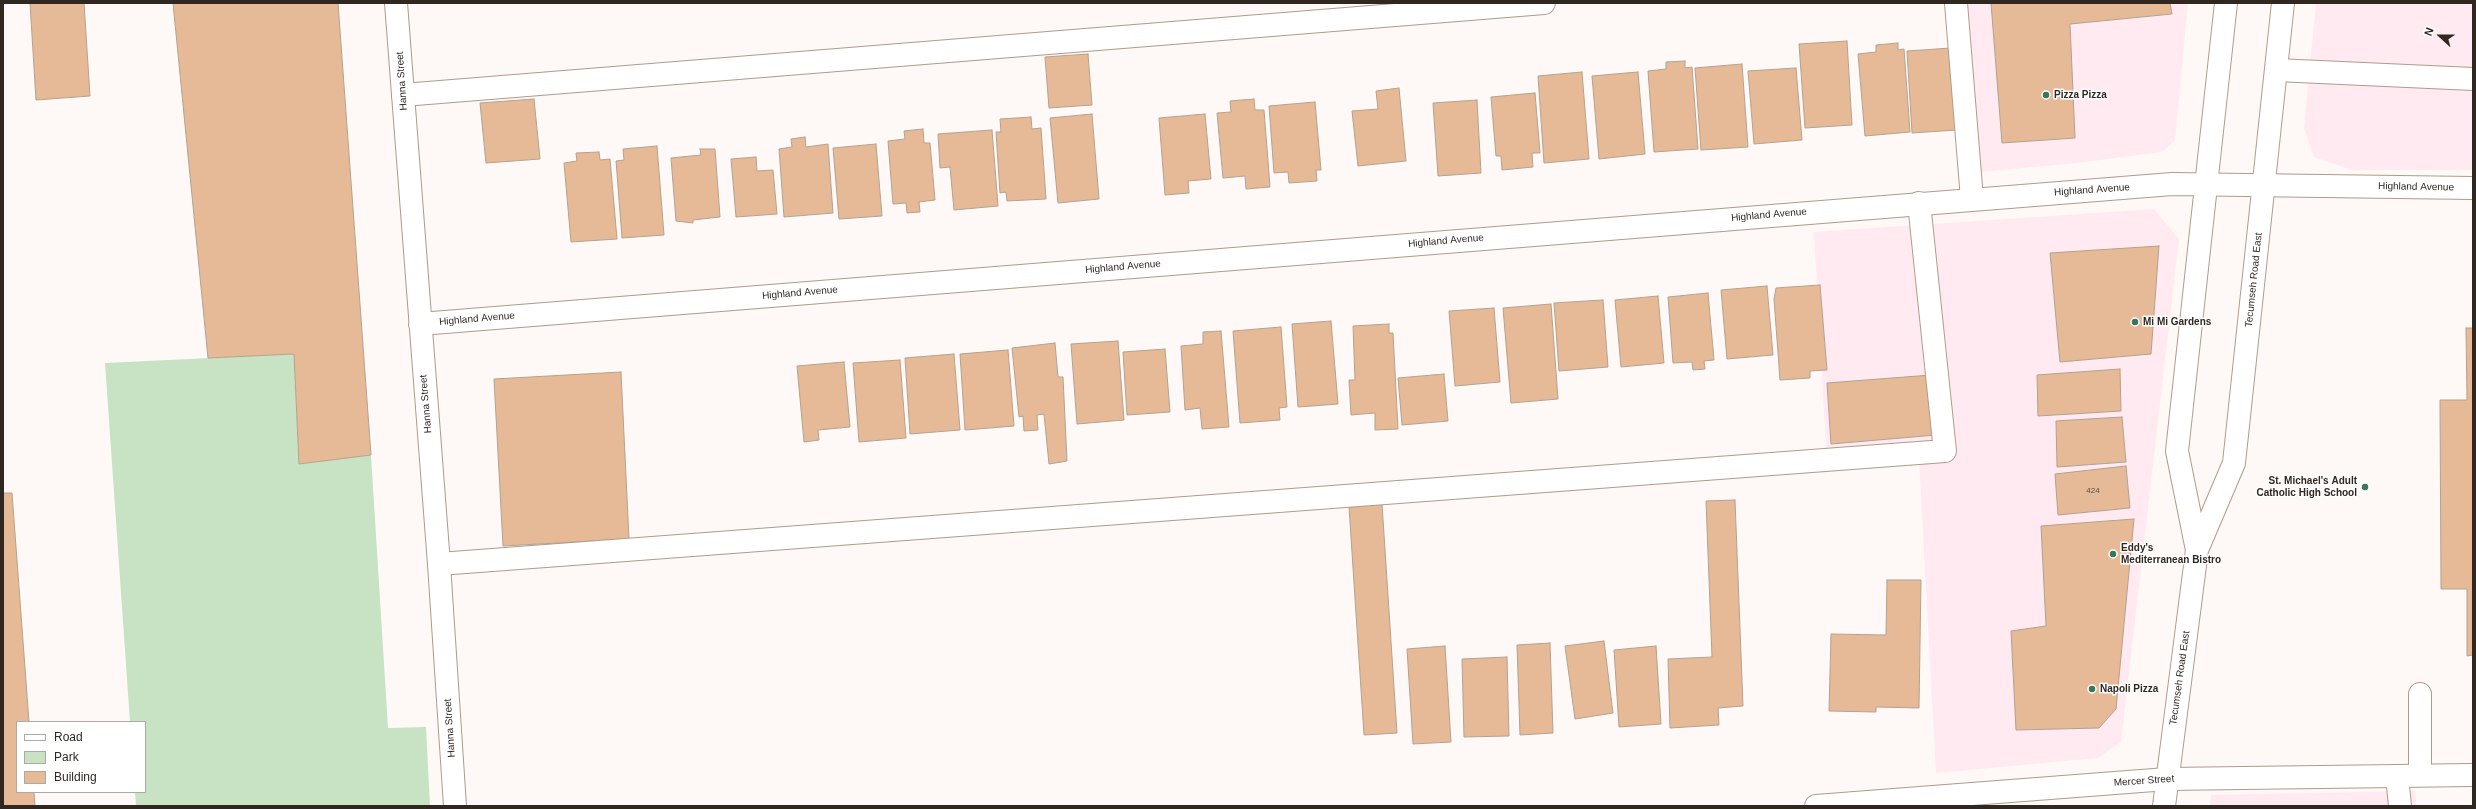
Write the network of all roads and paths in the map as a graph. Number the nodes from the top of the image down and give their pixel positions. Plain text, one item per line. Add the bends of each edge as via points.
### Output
1 (396, 3) edge
2 (1544, 3) edge
3 (1956, 3) edge
4 (2226, 3) edge
5 (2283, 3) edge
6 (2276, 70) junction
7 (2473, 79) edge
8 (403, 95) junction
9 (2206, 184) junction
10 (2264, 184) junction
11 (2473, 188) edge
12 (1972, 199) junction
13 (1919, 203) junction
14 (420, 324) junction
15 (2197, 550) junction
16 (439, 564) junction
17 (2420, 694) dead end
18 (2420, 775) junction
19 (2473, 775) edge
20 (2397, 776) junction
21 (2167, 779) junction
22 (455, 806) edge
23 (1816, 806) edge
24 (2164, 806) edge
25 (2400, 806) edge

1 - 8 street, Hanna Street
2 - 8 street
3 - 12 street
4 - 9 street, Tecumseh Road East
5 - 6 street, Tecumseh Road East
6 - 7 street
6 - 10 street, Tecumseh Road East
8 - 14 street, Hanna Street
9 - 10 street, Highland Avenue
9 - 12 street, Highland Avenue via 2172,184
9 - 15 street, Tecumseh Road East via 2177,451
10 - 11 street, Highland Avenue
10 - 15 street, Tecumseh Road East via 2234,463
12 - 13 street, Highland Avenue
13 - 14 street, Highland Avenue
13 - 16 street via 1945,451
14 - 16 street, Hanna Street
15 - 21 street, Tecumseh Road East
16 - 22 street, Hanna Street
17 - 18 street
18 - 19 street, Mercer Street
18 - 20 street, Mercer Street
20 - 21 street, Mercer Street
20 - 25 street
21 - 23 street, Mercer Street
21 - 24 street, Tecumseh Road East

